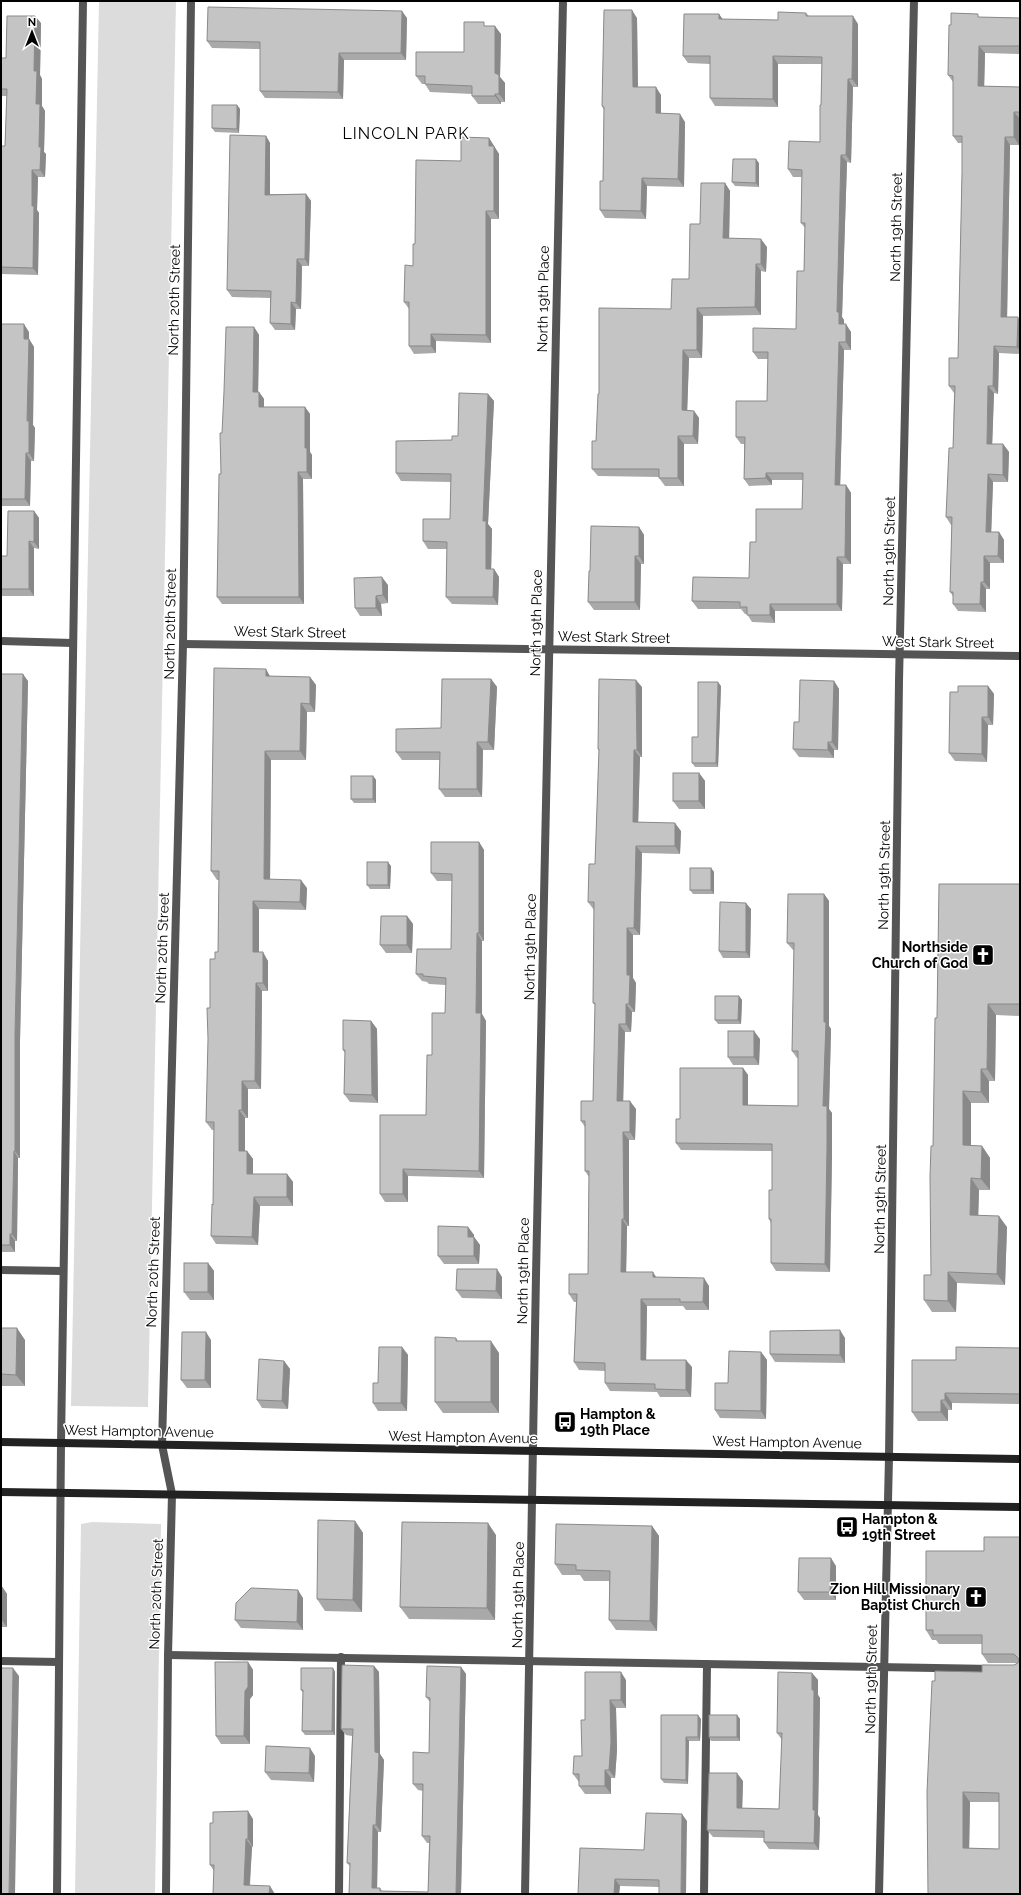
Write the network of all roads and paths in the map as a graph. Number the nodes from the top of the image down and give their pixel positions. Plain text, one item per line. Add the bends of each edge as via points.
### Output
1 (83, 1) edge
2 (191, 1) edge
3 (563, 1) edge
4 (914, 1) edge
5 (1, 641) edge
6 (73, 643) junction
7 (183, 644) junction
8 (549, 649) junction
9 (900, 654) junction
10 (1020, 656) edge
11 (1, 1270) edge
12 (63, 1271) junction
13 (1, 1442) edge
14 (61, 1443) junction
15 (162, 1445) junction
16 (533, 1451) junction
17 (889, 1457) junction
18 (1020, 1459) edge
19 (1, 1492) edge
20 (60, 1492) junction
21 (172, 1494) junction
22 (532, 1500) junction
23 (888, 1505) junction
24 (1020, 1507) edge
25 (168, 1654) junction
26 (341, 1657) junction
27 (530, 1660) junction
28 (1, 1661) edge
29 (59, 1662) junction
30 (707, 1664) junction
31 (884, 1667) junction
32 (1005, 1669) edge
33 (57, 1894) edge
34 (166, 1894) edge
35 (339, 1894) edge
36 (525, 1894) edge
37 (704, 1894) edge
38 (879, 1894) edge

1 - 6 street
2 - 7 street, North 20th Street
3 - 8 street, North 19th Place
4 - 9 street, North 19th Street
5 - 6 street
6 - 12 street
7 - 8 street, West Stark Street
7 - 15 street, North 20th Street
8 - 9 street, West Stark Street
8 - 16 street, North 19th Place
9 - 10 street, West Stark Street
9 - 17 street, North 19th Street
11 - 12 street
12 - 14 street
13 - 14 main road, West Hampton Avenue
14 - 15 main road, West Hampton Avenue
14 - 20 street
15 - 16 main road, West Hampton Avenue
15 - 21 street, North 20th Street
16 - 17 main road, West Hampton Avenue
16 - 22 street, North 19th Place
17 - 18 main road, West Hampton Avenue
17 - 23 street, North 19th Street
19 - 20 main road
20 - 21 main road
20 - 29 street
21 - 22 main road
21 - 25 street, North 20th Street
22 - 23 main road
22 - 27 street, North 19th Place
23 - 24 main road
23 - 31 street, North 19th Street
25 - 26 street
25 - 34 street, North 20th Street
26 - 27 street
26 - 35 street
27 - 30 street
27 - 36 street, North 19th Place
28 - 29 street
29 - 33 street
30 - 31 street
30 - 37 street
31 - 32 street
31 - 38 street, North 19th Street

